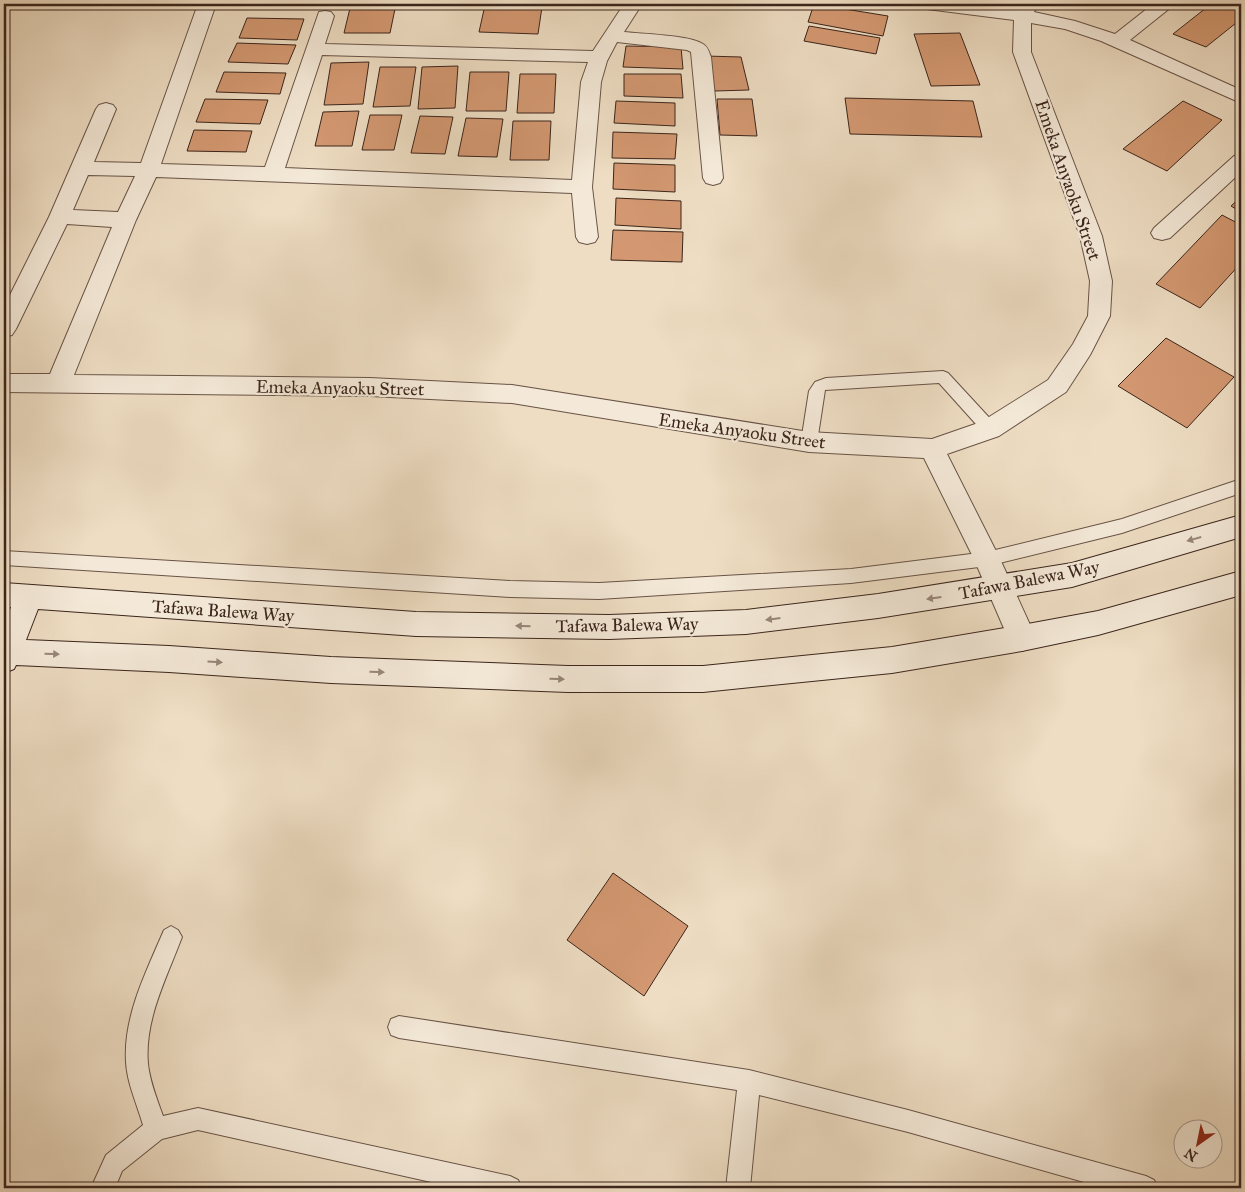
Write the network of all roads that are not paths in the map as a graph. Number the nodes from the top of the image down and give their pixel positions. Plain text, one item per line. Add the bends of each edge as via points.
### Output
1 (207, 4) edge
2 (633, 4) edge
3 (927, 4) edge
4 (1164, 4) edge
5 (1026, 10) edge
6 (325, 16) dead end
7 (613, 36) junction
8 (1117, 41) junction
9 (314, 49) junction
10 (599, 57) junction
11 (1241, 97) edge
12 (106, 109) dead end
13 (1241, 161) edge
14 (81, 168) junction
15 (148, 171) junction
16 (273, 174) junction
17 (713, 178) dead end
18 (582, 187) junction
19 (60, 217) junction
20 (125, 220) junction
21 (1162, 233) dead end
22 (587, 237) dead end
23 (4, 329) edge
24 (4, 383) edge
25 (58, 384) junction
26 (990, 429) junction
27 (809, 442) junction
28 (932, 449) junction
29 (1241, 486) edge
30 (1241, 526) edge
31 (4, 558) edge
32 (988, 560) junction
33 (1241, 583) edge
34 (1000, 588) junction
35 (16, 596) edge
36 (1022, 638) junction
37 (5, 655) edge
38 (171, 937) dead end
39 (399, 1026) dead end
40 (749, 1081) junction
41 (156, 1129) junction
42 (103, 1188) edge
43 (510, 1188) edge
44 (738, 1188) edge
45 (1146, 1188) edge

1 - 15 street
2 - 7 street
3 - 5 street
4 - 8 street
5 - 8 street
5 - 26 street, Emeka Anyaoku Street via 1020,32 1022,52 1091,236 1102,281 1099,316 1057,386
6 - 9 street
7 - 10 street
7 - 17 street via 692,45 699,49
8 - 11 street
9 - 10 street
9 - 16 street
10 - 18 street via 590,82
12 - 14 street
13 - 21 street
14 - 15 street
14 - 19 street
15 - 16 street
15 - 20 street
16 - 18 street
18 - 22 street
19 - 20 street
19 - 23 street
20 - 25 street
24 - 25 street, Emeka Anyaoku Street
25 - 27 street, Emeka Anyaoku Street via 370,387 512,394
26 - 27 lane via 943,377 826,384 816,391
26 - 28 street, Emeka Anyaoku Street
27 - 28 street, Emeka Anyaoku Street
28 - 32 street
29 - 32 lane via 1122,526
30 -> 34 street, Tafawa Balewa Way via 1072,575
31 - 32 lane via 510,589 599,591 851,576
32 - 34 street
33 - 36 street via 1098,623
34 -> 35 street, Tafawa Balewa Way via 746,622 609,627 416,624
34 - 36 street
35 - 37 street
37 -> 36 street via 169,659 331,670 568,679 703,679 892,660
38 - 41 lane via 143,1013 137,1040 137,1064
39 - 40 lane
40 - 44 lane
40 - 45 lane via 908,1121
41 - 42 lane via 114,1163
41 - 43 lane via 198,1119

